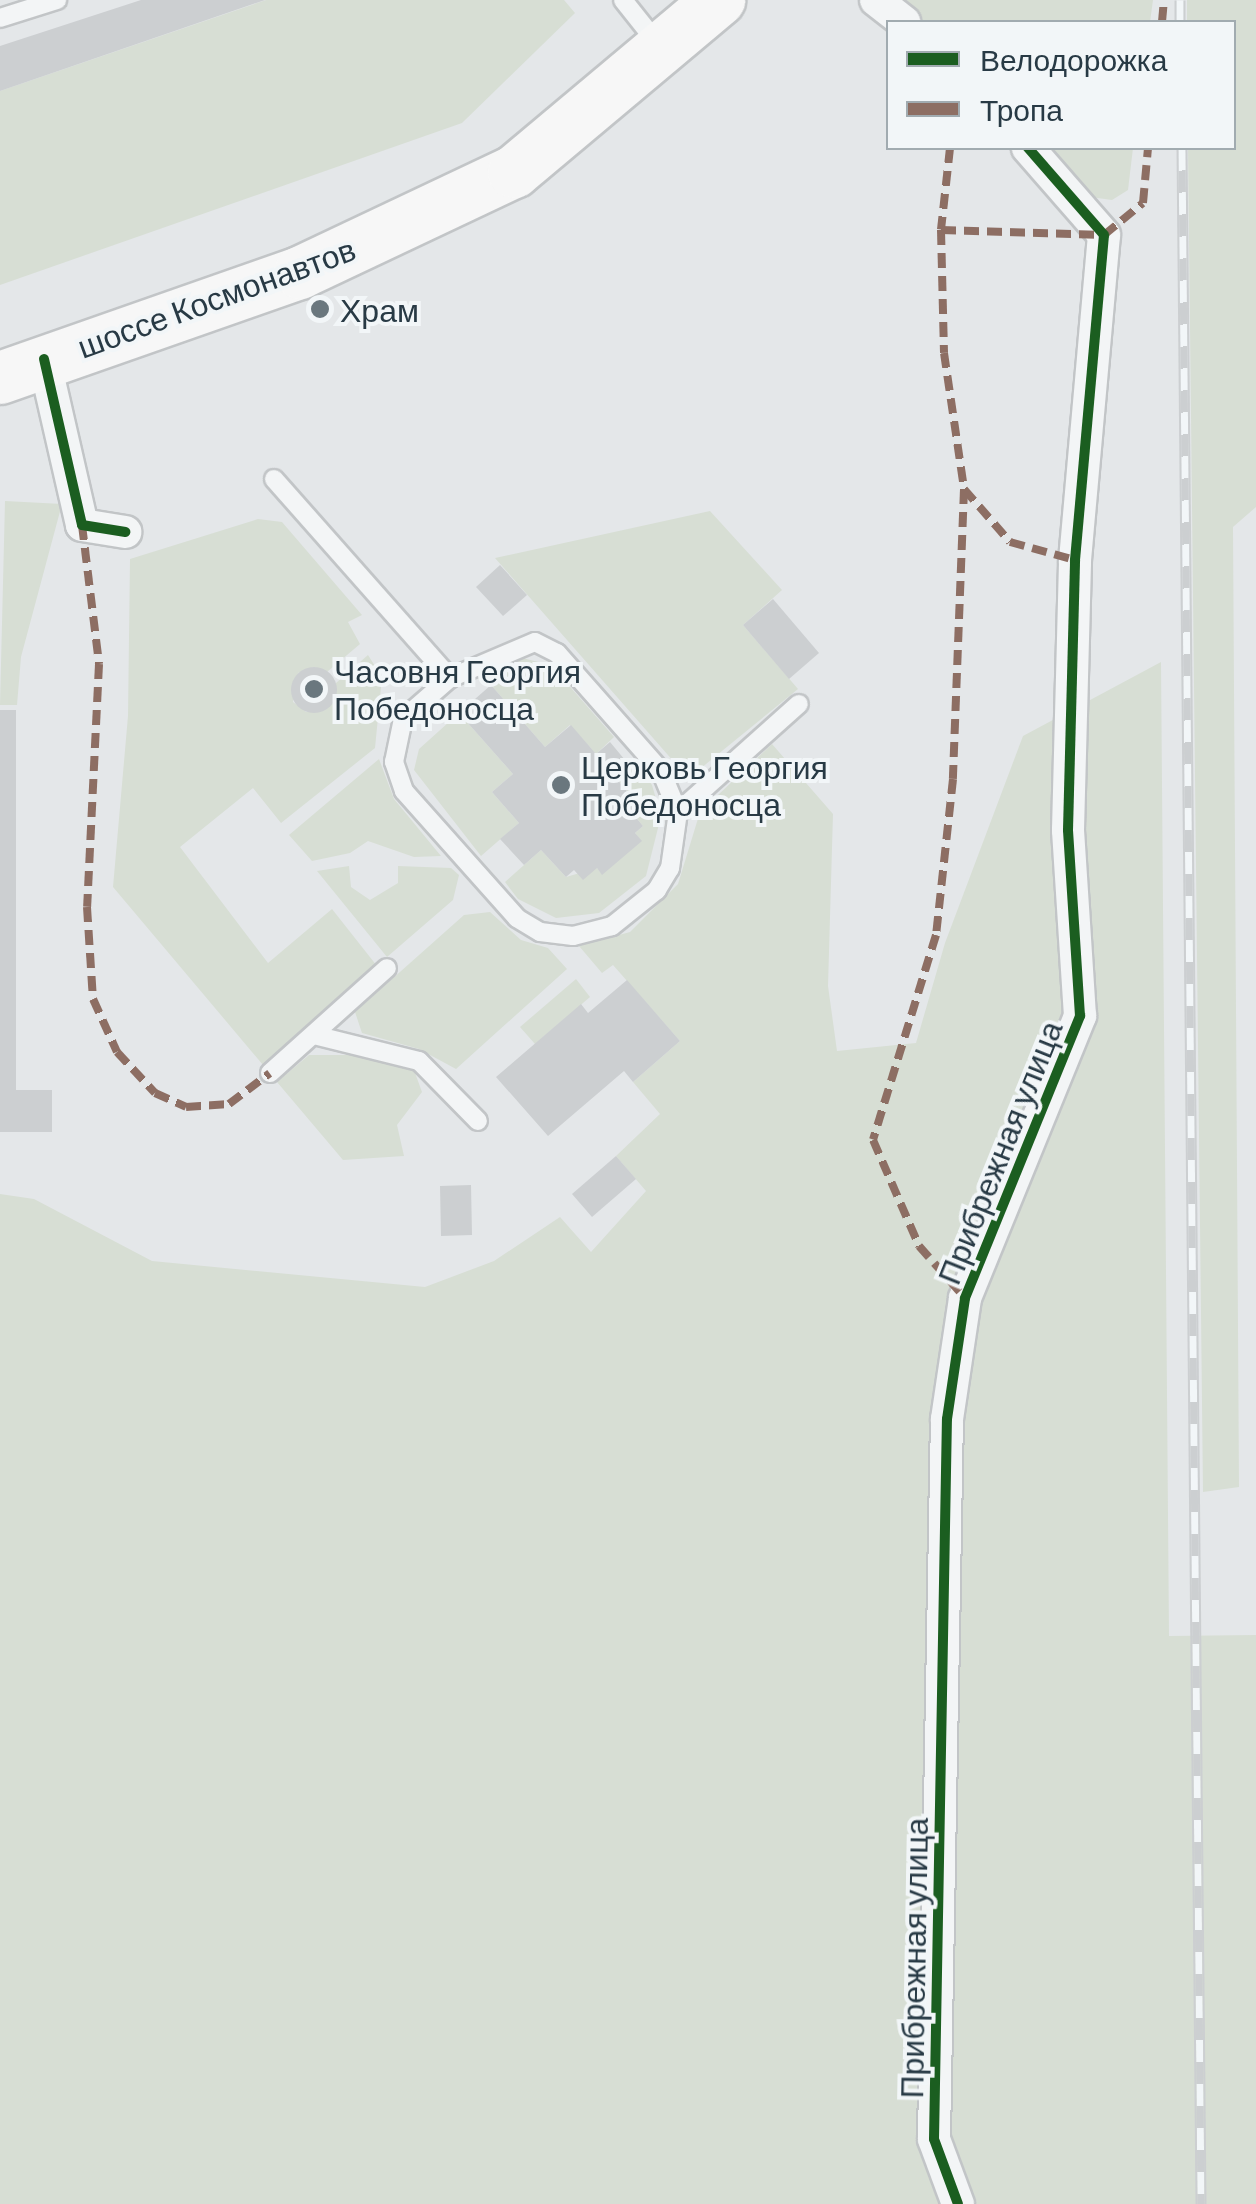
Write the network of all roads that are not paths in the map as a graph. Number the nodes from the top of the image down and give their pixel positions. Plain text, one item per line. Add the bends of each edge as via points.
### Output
1 (56, 0) edge
2 (623, 0) edge
3 (719, 0) edge
4 (876, 0) edge
5 (0, 18) edge
6 (901, 20) edge
7 (662, 48) junction
8 (1030, 150) edge
9 (22, 368) edge
10 (274, 479) dead end
11 (126, 532) dead end
12 (450, 678) junction
13 (798, 704) dead end
14 (678, 812) junction
15 (387, 968) dead end
16 (314, 1035) junction
17 (270, 1073) dead end
18 (478, 1121) dead end
19 (958, 2204) edge

1 - 5 lane
2 - 7 lane
3 - 7 main road, шоссе Космонавтов
4 - 6 street
7 - 9 main road, шоссе Космонавтов via 514,172 300,274
8 - 19 street, Прибрежная улица via 1104,235 1074,560 1068,830 1080,1016 965,1298 947,1419 934,2139
9 - 11 street via 82,524
10 - 12 lane
12 - 14 lane via 535,642 557,653 661,770
12 - 14 lane via 403,719 394,740 404,791 517,918 540,932 572,936 626,917 670,868
13 - 14 lane
15 - 16 lane
16 - 17 lane
16 - 18 lane via 419,1061

